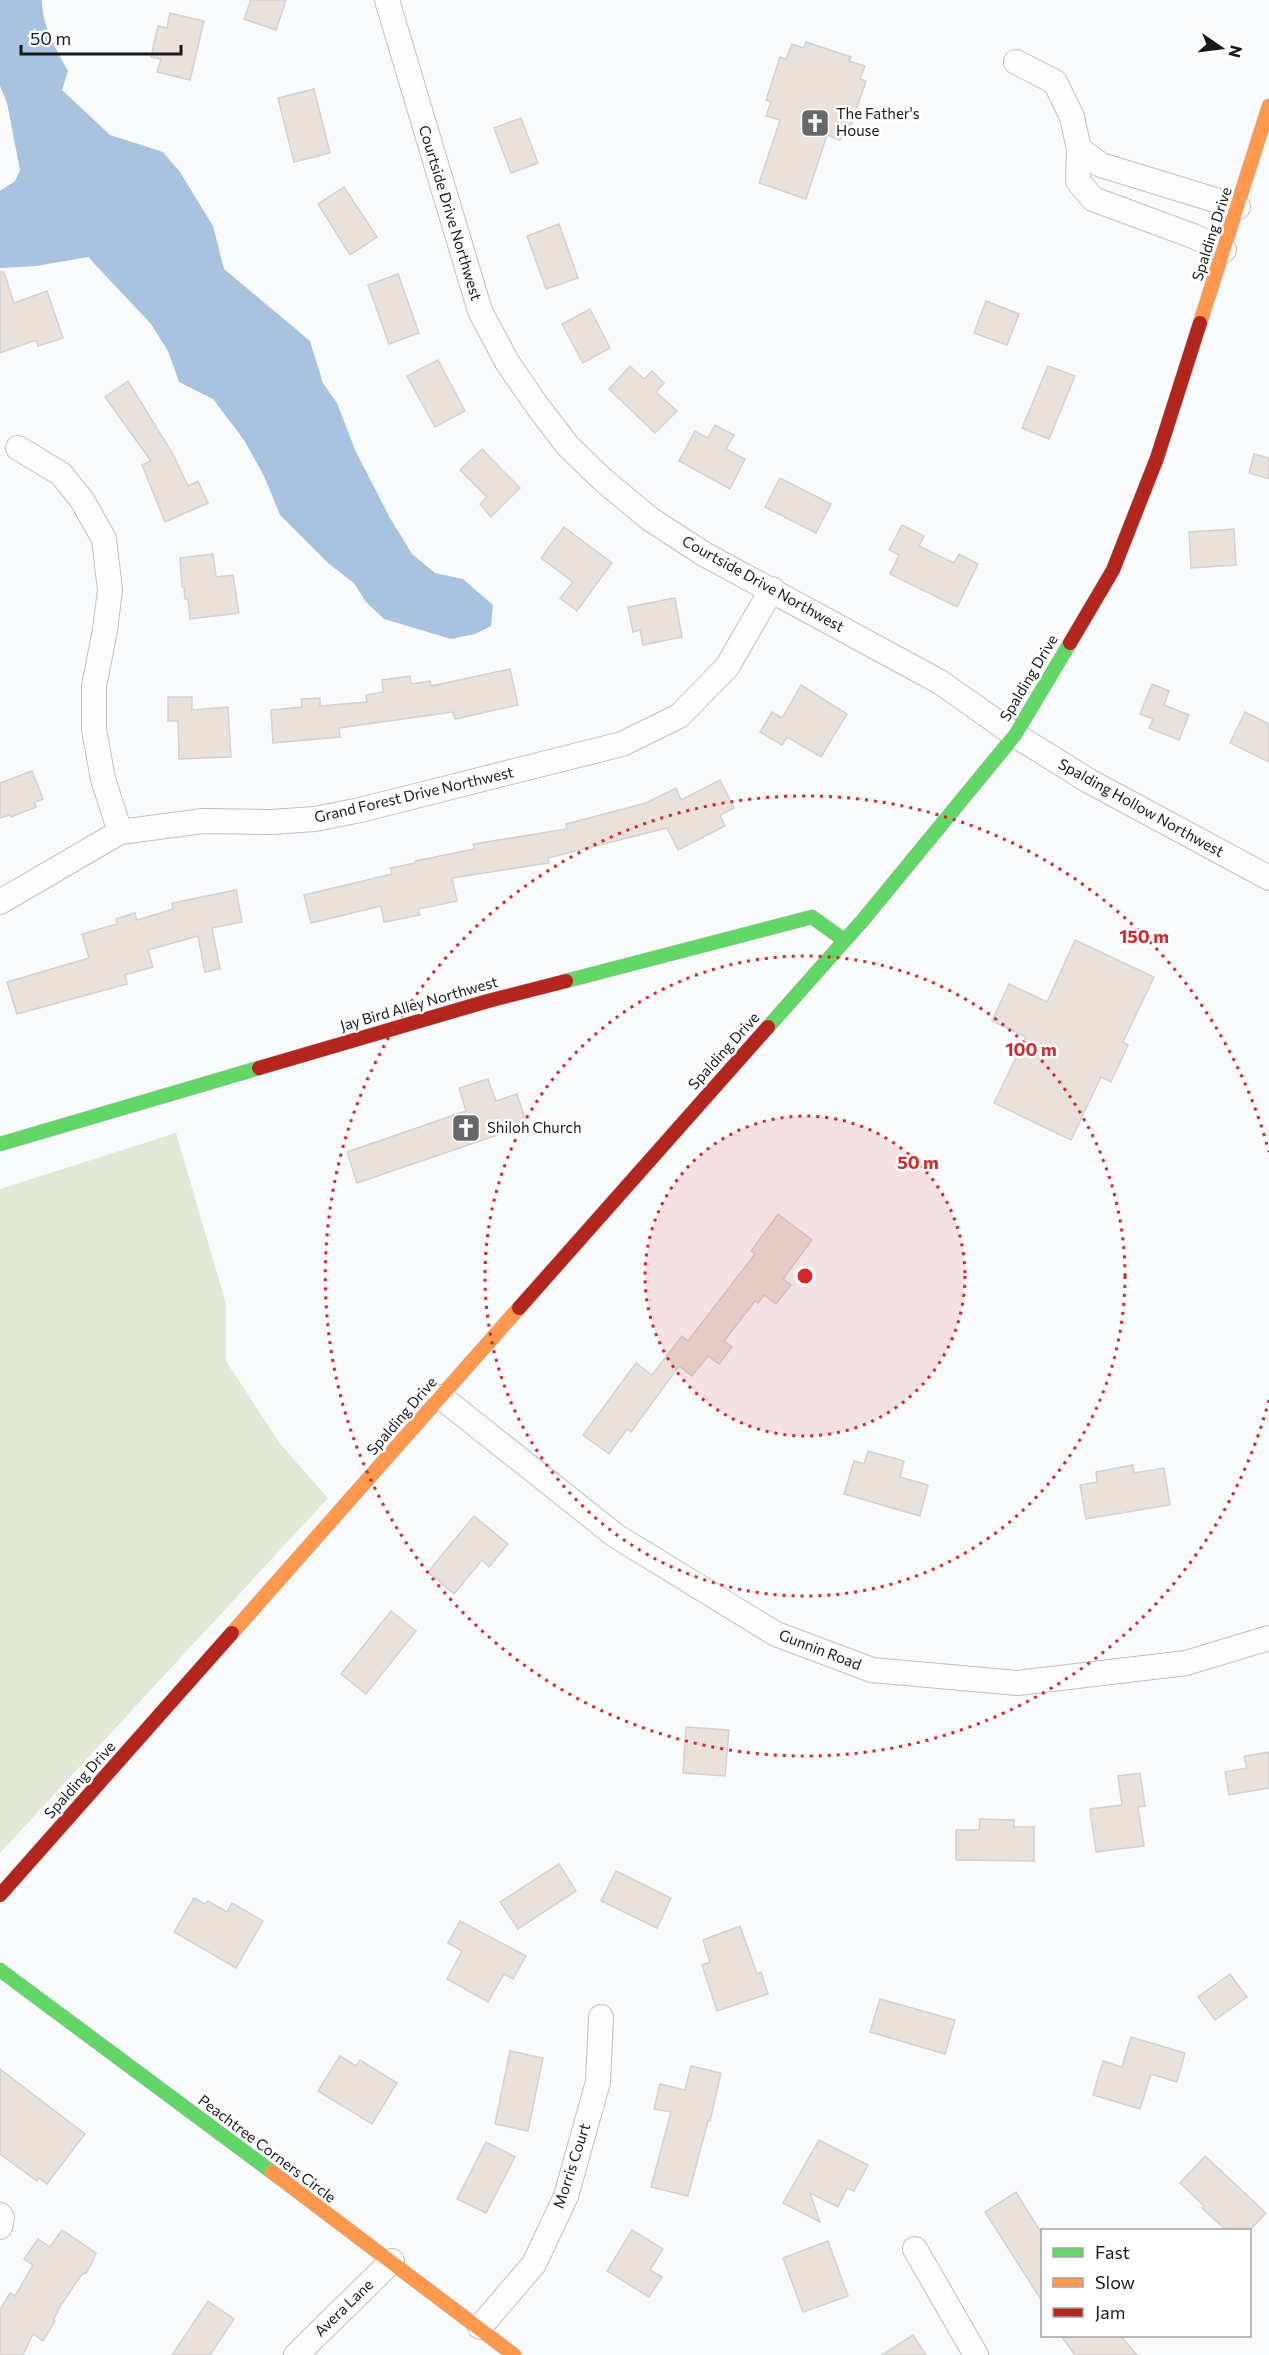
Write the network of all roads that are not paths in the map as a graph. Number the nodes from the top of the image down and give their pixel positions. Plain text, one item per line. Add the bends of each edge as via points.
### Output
1 (387, 0) edge
2 (1016, 62) dead end
3 (1269, 106) edge
4 (1079, 148) junction
5 (1238, 207) junction
6 (1224, 250) junction
7 (18, 448) dead end
8 (772, 589) junction
9 (1015, 735) junction
10 (120, 832) junction
11 (1269, 878) edge
12 (0, 902) edge
13 (844, 940) junction
14 (0, 1144) edge
15 (441, 1397) junction
16 (1269, 1638) edge
17 (0, 1895) edge
18 (0, 1970) edge
19 (601, 2017) dead end
20 (0, 2215) edge
21 (0, 2226) edge
22 (915, 2248) dead end
23 (392, 2261) junction
24 (480, 2327) junction
25 (296, 2355) edge
26 (514, 2355) edge
27 (976, 2355) edge

1 - 8 street, Courtside Drive Northwest via 480,311 507,362 568,446 602,479 650,519 704,554
2 - 4 street via 1055,82 1072,117
3 - 5 main road, Spalding Drive
4 - 5 street via 1101,165
4 - 6 street via 1078,181 1093,199
5 - 6 main road, Spalding Drive
6 - 9 main road, Spalding Drive via 1157,458 1113,570
7 - 10 street via 61,474 82,500 104,539 110,590 94,686 94,729 103,779
8 - 9 street, Courtside Drive Northwest via 940,682
8 - 10 street, Grand Forest Drive Northwest via 727,667 679,716 622,744 315,819 203,821
9 - 11 street, Spalding Hollow Northwest via 1089,781
9 - 13 main road, Spalding Drive
10 - 12 street, Grand Forest Drive Northwest
13 - 14 main road, Jay Bird Alley Northwest via 812,917 488,1000
13 - 15 main road, Spalding Drive
15 - 16 street, Gunnin Road via 616,1536 776,1634 872,1670 1018,1683 1186,1663
15 - 17 main road, Spalding Drive
18 - 23 main road, Peachtree Corners Circle
19 - 24 street, Morris Court via 598,2082 566,2196 534,2264
20 - 21 street
22 - 27 street
23 - 24 main road, Peachtree Corners Circle
23 - 25 street, Avera Lane
24 - 26 main road, Peachtree Corners Circle

